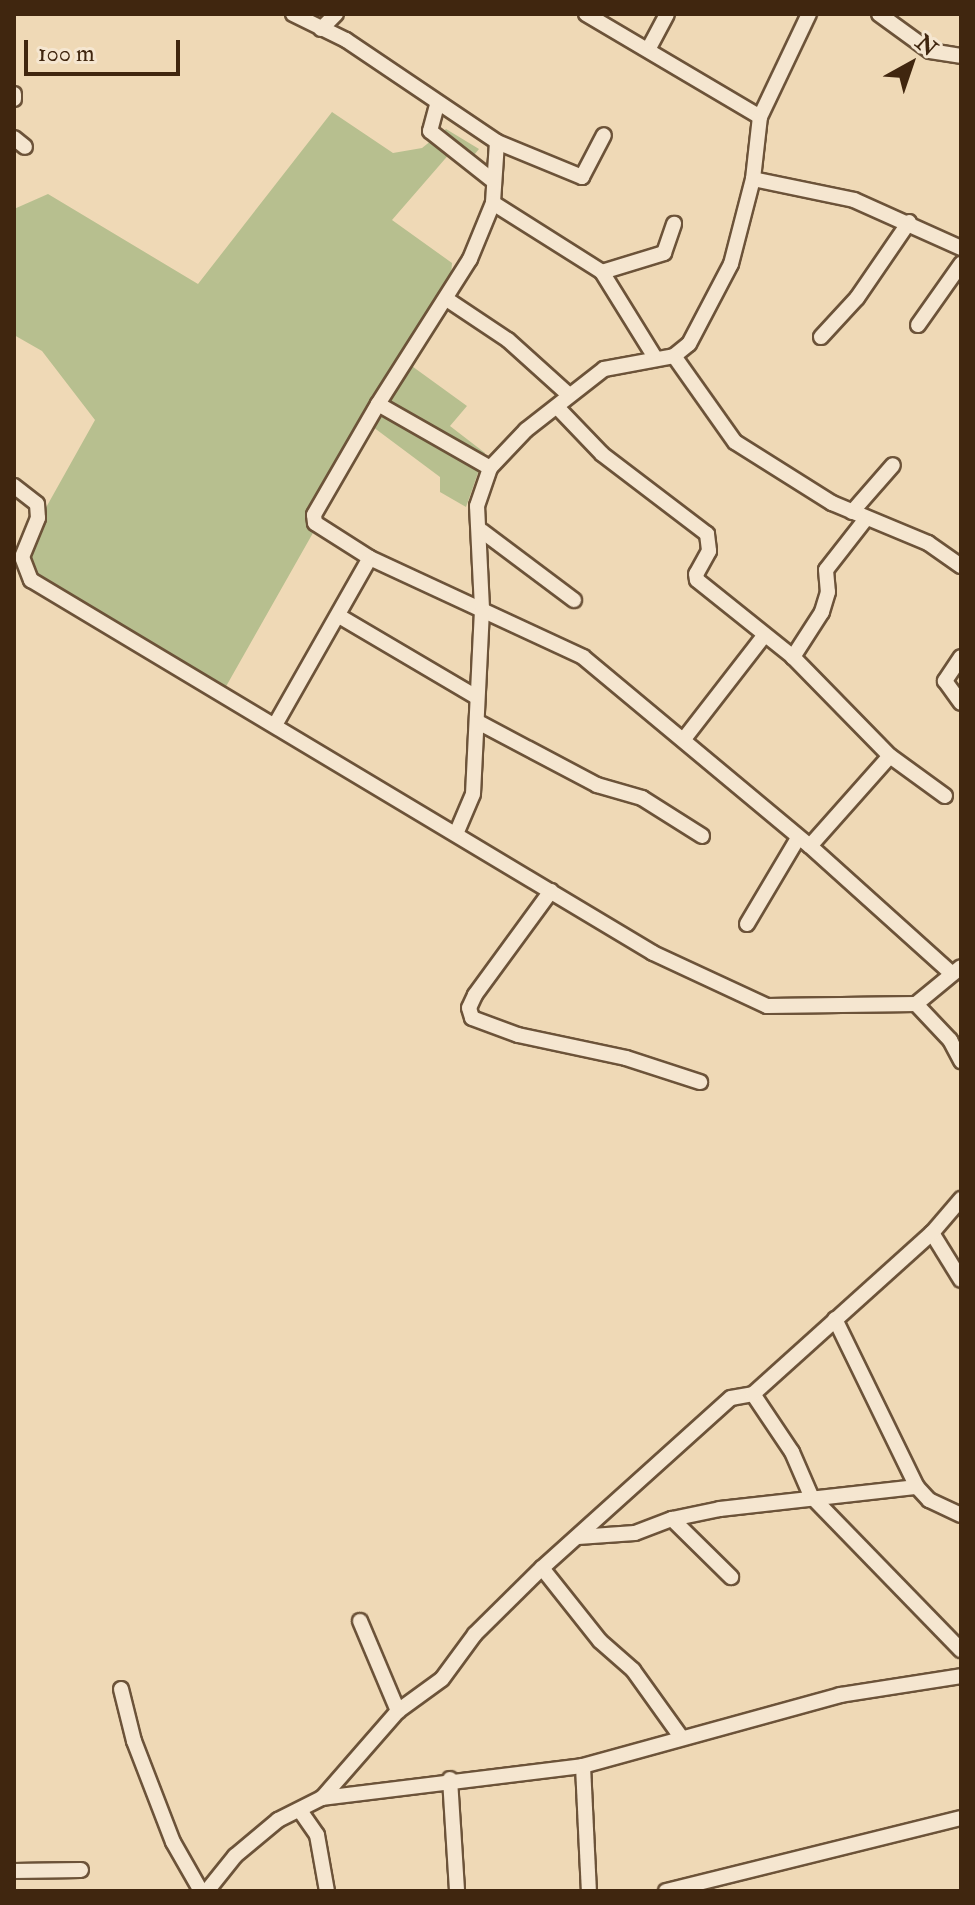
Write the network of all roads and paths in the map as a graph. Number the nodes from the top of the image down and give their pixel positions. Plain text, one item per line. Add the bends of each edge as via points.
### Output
1 (293, 14) edge
2 (336, 14) edge
3 (586, 14) edge
4 (667, 14) edge
5 (809, 14) edge
6 (879, 14) edge
7 (321, 29) junction
8 (649, 48) junction
9 (961, 56) edge
10 (437, 105) junction
11 (760, 117) junction
12 (604, 135) dead end
13 (497, 142) junction
14 (753, 179) junction
15 (492, 180) junction
16 (493, 203) junction
17 (909, 222) junction
18 (674, 224) dead end
19 (961, 248) edge
20 (961, 264) edge
21 (602, 272) junction
22 (448, 300) junction
23 (918, 325) dead end
24 (821, 337) dead end
25 (654, 356) junction
26 (674, 356) junction
27 (568, 394) junction
28 (378, 404) junction
29 (557, 407) junction
30 (893, 465) dead end
31 (490, 468) junction
32 (14, 486) edge
33 (858, 516) junction
34 (482, 531) junction
35 (370, 558) junction
36 (961, 566) edge
37 (574, 600) dead end
38 (482, 608) junction
39 (339, 616) junction
40 (763, 637) junction
41 (793, 657) junction
42 (961, 657) edge
43 (475, 696) junction
44 (961, 703) edge
45 (478, 722) junction
46 (275, 725) junction
47 (684, 739) junction
48 (890, 756) junction
49 (945, 796) dead end
50 (456, 834) junction
51 (702, 836) dead end
52 (804, 842) junction
53 (551, 891) junction
54 (747, 924) dead end
55 (957, 970) edge
56 (916, 1004) junction
57 (956, 1036) edge
58 (961, 1061) edge
59 (700, 1082) dead end
60 (961, 1199) edge
61 (932, 1233) junction
62 (961, 1280) edge
63 (835, 1319) junction
64 (753, 1394) junction
65 (917, 1487) junction
66 (811, 1496) junction
67 (961, 1515) edge
68 (672, 1519) junction
69 (578, 1537) junction
70 (542, 1568) junction
71 (731, 1577) dead end
72 (360, 1621) dead end
73 (961, 1650) edge
74 (961, 1676) edge
75 (121, 1689) dead end
76 (398, 1711) junction
77 (669, 1715) junction
78 (681, 1737) junction
79 (658, 1741) junction
80 (583, 1766) junction
81 (450, 1779) junction
82 (322, 1798) junction
83 (301, 1812) junction
84 (961, 1818) edge
85 (81, 1870) dead end
86 (14, 1871) edge
87 (201, 1891) edge
88 (207, 1891) edge
89 (327, 1891) edge
90 (457, 1891) edge
91 (589, 1891) edge
92 (666, 1891) edge

1 - 7 street
2 - 7 street
3 - 8 street
4 - 8 street
5 - 11 street
6 - 9 street via 930,51
7 - 10 street via 346,40
8 - 11 street
10 - 13 street
10 - 15 street via 430,131
11 - 14 street
12 - 13 street via 582,177
13 - 15 street
14 - 17 street via 854,200
14 - 26 street via 731,264 700,327
15 - 16 street
16 - 21 street
16 - 22 street
17 - 19 street
17 - 24 street via 857,298
18 - 21 street via 664,253
20 - 23 street
21 - 25 street
22 - 27 street via 508,340
22 - 28 street
25 - 26 street
25 - 27 street via 604,369
26 - 33 street via 735,442
27 - 29 street
28 - 31 street
28 - 35 street via 314,515 315,523
29 - 31 street via 517,438
29 - 40 street via 602,454 707,534 709,551 697,580
30 - 33 street
31 - 34 street via 477,506
32 - 46 street via 37,504 38,518 22,557 31,580
33 - 36 street via 918,538
33 - 41 street via 826,570 828,592 822,612
34 - 37 street
34 - 38 street
35 - 38 street
35 - 39 street
38 - 43 street
38 - 47 street via 583,657
39 - 43 street
39 - 46 street
40 - 41 street
40 - 47 street
41 - 48 street
42 - 44 street via 945,681
43 - 45 street
45 - 50 street via 473,794
45 - 51 street via 597,785 642,798
46 - 50 street
47 - 52 street
48 - 49 street
48 - 52 street
50 - 53 street
52 - 54 street
52 - 55 street
53 - 56 street via 617,934 743,999 767,1006
53 - 59 street via 475,995 469,1008 472,1018
55 - 56 street
56 - 57 street
57 - 58 street
60 - 61 street
61 - 62 street
61 - 63 street
63 - 64 street
63 - 65 street
64 - 66 street via 792,1452
64 - 69 street via 731,1398
65 - 66 street
65 - 67 street via 929,1500
66 - 68 street
66 - 73 street
68 - 69 street via 635,1533
68 - 71 street
69 - 70 street
70 - 76 street via 475,1634 442,1679
70 - 77 street
72 - 76 street
74 - 78 street via 840,1695 716,1732
75 - 87 street via 134,1741 173,1842
76 - 82 street
77 - 78 street
77 - 79 street
78 - 79 street
79 - 80 street
80 - 81 street
80 - 91 street
81 - 82 street
81 - 90 street
82 - 83 street
83 - 88 street via 278,1820 235,1856
83 - 89 street via 317,1835
84 - 92 street
85 - 86 street

